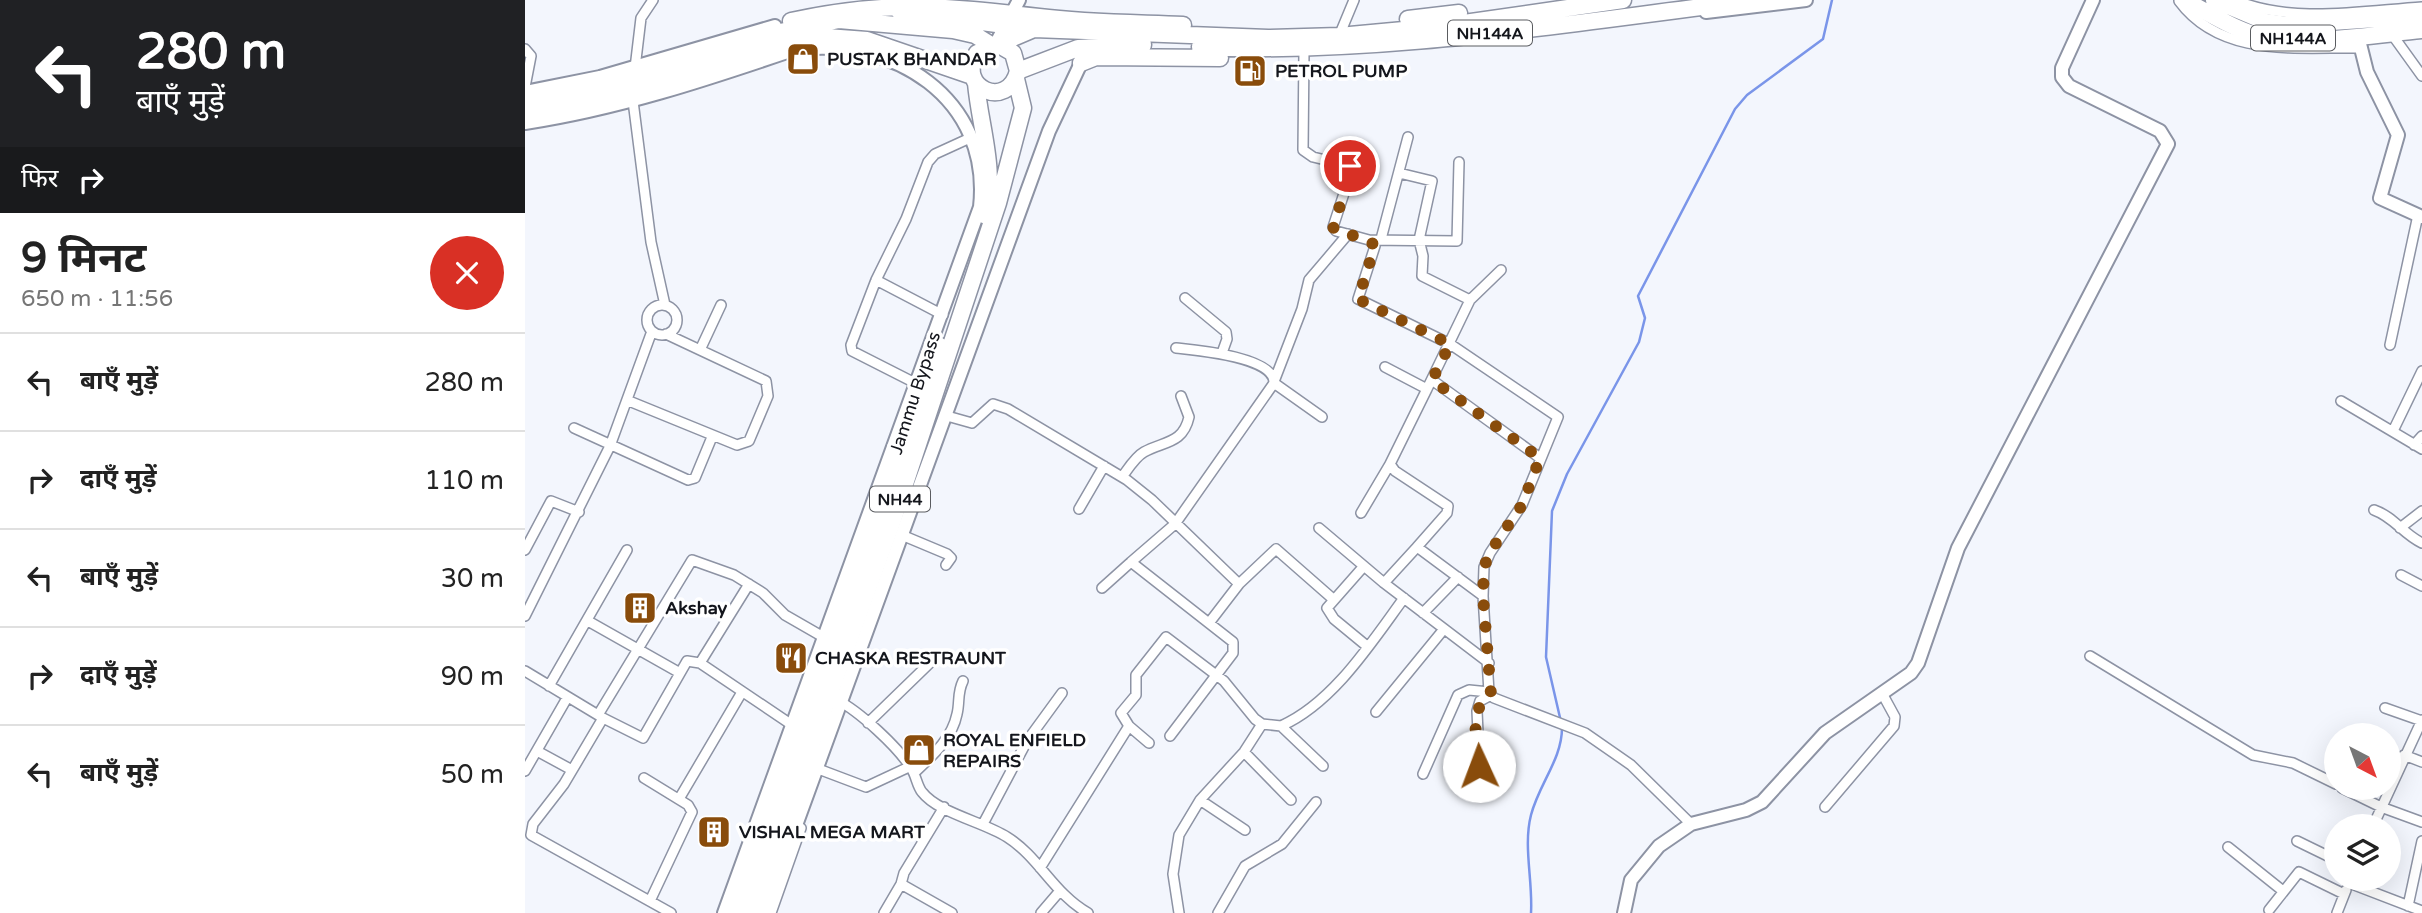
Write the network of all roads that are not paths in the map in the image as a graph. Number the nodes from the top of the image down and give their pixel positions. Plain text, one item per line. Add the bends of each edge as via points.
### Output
1 (653, 0) edge
2 (1354, 0) edge
3 (1558, 0) edge
4 (1623, 0) edge
5 (1758, 0) edge
6 (1806, 0) edge
7 (2093, 0) edge
8 (2178, 0) edge
9 (2184, 0) edge
10 (2214, 0) edge
11 (2236, 0) edge
12 (2281, 0) edge
13 (1692, 4) edge
14 (2274, 11) junction
15 (1012, 12) edge
16 (2412, 15) edge
17 (856, 20) junction
18 (791, 21) junction
19 (1034, 29) junction
20 (814, 30) junction
21 (1341, 30) junction
22 (1317, 31) junction
23 (2391, 33) junction
24 (1208, 42) junction
25 (2359, 42) junction
26 (1267, 44) junction
27 (995, 45) junction
28 (525, 49) edge
29 (793, 50) junction
30 (1304, 54) junction
31 (2410, 58) junction
32 (2422, 62) edge
33 (1081, 63) joint
34 (635, 68) junction
35 (1017, 75) junction
36 (2422, 76) edge
37 (974, 80) junction
38 (525, 90) edge
39 (525, 101) edge
40 (633, 101) junction
41 (525, 113) edge
42 (525, 123) edge
43 (1408, 137) dead end
44 (970, 138) junction
45 (1459, 162) dead end
46 (1399, 173) junction
47 (2420, 216) edge
48 (1348, 234) junction
49 (1369, 240) junction
50 (1381, 240) junction
51 (1419, 240) junction
52 (1501, 270) dead end
53 (876, 280) junction
54 (1185, 299) dead end
55 (1470, 300) junction
56 (665, 305) junction
57 (721, 305) dead end
58 (943, 315) junction
59 (652, 331) junction
60 (666, 334) junction
61 (1450, 344) junction
62 (2390, 345) dead end
63 (1176, 348) dead end
64 (700, 350) junction
65 (1222, 353) junction
66 (1385, 367) dead end
67 (2422, 371) edge
68 (1274, 381) junction
69 (916, 384) junction
70 (1430, 384) junction
71 (1181, 396) dead end
72 (629, 401) junction
73 (2341, 401) dead end
74 (947, 416) junction
75 (1322, 417) dead end
76 (574, 428) dead end
77 (2393, 431) junction
78 (2422, 436) edge
79 (712, 437) junction
80 (610, 446) junction
81 (2418, 447) edge
82 (1540, 458) junction
83 (1390, 464) junction
84 (1104, 466) junction
85 (1122, 477) junction
86 (1079, 509) dead end
87 (2374, 510) dead end
88 (2422, 511) edge
89 (579, 513) junction
90 (1360, 513) dead end
91 (1175, 524) junction
92 (1319, 527) dead end
93 (2400, 528) junction
94 (528, 534) edge
95 (904, 536) junction
96 (2422, 543) edge
97 (1417, 547) junction
98 (525, 550) edge
99 (627, 550) dead end
100 (1131, 562) junction
101 (946, 565) dead end
102 (1364, 566) junction
103 (2401, 575) dead end
104 (1458, 578) junction
105 (1384, 583) junction
106 (749, 584) junction
107 (1240, 584) junction
108 (2422, 586) edge
109 (1102, 588) dead end
110 (1483, 596) junction
111 (1403, 598) junction
112 (1333, 599) junction
113 (1423, 613) junction
114 (525, 616) edge
115 (588, 621) junction
116 (1209, 623) junction
117 (1444, 629) junction
118 (824, 638) junction
119 (1368, 647) junction
120 (638, 649) junction
121 (2090, 656) dead end
122 (935, 658) dead end
123 (700, 663) junction
124 (1489, 663) junction
125 (525, 671) edge
126 (680, 673) junction
127 (1216, 675) junction
128 (963, 681) dead end
129 (549, 686) junction
130 (742, 692) junction
131 (1062, 693) dead end
132 (1490, 693) junction
133 (1883, 695) junction
134 (567, 698) junction
135 (839, 701) junction
136 (2385, 708) dead end
137 (1376, 712) dead end
138 (600, 717) junction
139 (2422, 721) edge
140 (868, 723) junction
141 (1262, 724) junction
142 (792, 725) junction
143 (1129, 726) junction
144 (1281, 726) junction
145 (1170, 736) dead end
146 (1149, 743) dead end
147 (537, 751) junction
148 (1244, 752) junction
149 (2404, 755) junction
150 (2422, 762) edge
151 (1323, 766) dead end
152 (912, 769) junction
153 (572, 770) junction
154 (821, 770) junction
155 (525, 771) edge
156 (1423, 774) dead end
157 (1480, 777) dead end
158 (644, 778) dead end
159 (2324, 778) edge
160 (679, 799) junction
161 (1200, 800) junction
162 (1291, 800) dead end
163 (2367, 800) edge
164 (1316, 802) dead end
165 (944, 807) junction
166 (1825, 807) dead end
167 (2381, 807) junction
168 (2378, 814) edge
169 (2422, 822) edge
170 (983, 824) junction
171 (1691, 824) junction
172 (1245, 830) dead end
173 (2297, 841) dead end
174 (2422, 841) edge
175 (2228, 847) dead end
176 (790, 850) junction
177 (2324, 854) edge
178 (1040, 868) junction
179 (901, 884) junction
180 (2283, 891) junction
181 (2345, 891) edge
182 (2373, 891) edge
183 (1059, 892) junction
184 (2344, 894) junction
185 (650, 901) junction
186 (2408, 906) junction
187 (2269, 910) dead end
188 (2422, 911) edge
189 (671, 913) edge
190 (724, 913) edge
191 (734, 913) edge
192 (750, 913) edge
193 (764, 913) edge
194 (771, 913) edge
195 (884, 913) edge
196 (952, 913) edge
197 (1041, 913) edge
198 (1088, 913) edge
199 (1179, 913) edge
200 (1218, 913) edge
201 (1624, 913) edge
202 (2337, 913) edge

1 - 34 street via 641,18
2 - 21 street
3 - 21 highway
4 - 21 highway, NH144A via 1436,27
5 - 13 highway, NH144A
6 - 13 street via 1723,12
7 - 133 street via 2061,77 2069,86 2160,131 2168,144 1958,548 1918,663
8 - 25 street via 2205,27 2244,42 2286,49
9 - 25 highway, NH144A via 2254,34
10 - 16 highway, NH144A via 2266,22 2286,25
11 - 14 street
12 - 14 street
13 - 30 highway, NH144A
14 - 16 street
15 - 17 highway via 884,12
15 - 18 highway via 898,1 857,4
15 - 19 highway
15 - 24 highway
15 - 27 street
16 - 23 highway, NH144A
17 - 20 highway
17 - 27 highway via 966,33
18 - 20 street
18 - 34 street
19 - 24 highway, NH144A
19 - 27 highway, NH144A
20 - 29 street
20 - 37 highway via 867,40
20 - 39 highway via 634,78
20 - 41 highway via 622,94
21 - 22 highway, NH144A
22 - 24 highway
22 - 26 highway, NH144A
23 - 25 highway, NH144A
23 - 31 street
24 - 26 highway, NH144A
24 - 30 highway
24 - 33 highway
24 - 35 highway, NH144A via 1089,46 1065,51
25 - 47 street via 2367,72 2398,135 2381,198
26 - 30 highway, NH144A
27 - 35 highway, NH44 via 1013,53
27 - 37 highway via 977,53 971,68
28 - 38 street via 531,56
29 - 40 street
29 - 44 street via 838,47 896,61 951,102
30 - 48 street via 1303,150 1308,156 1352,168 1333,227
31 - 32 street
31 - 36 street
33 - 74 street via 1049,131
34 - 38 street
35 - 37 highway via 1012,86 997,92 989,92
35 - 135 highway, Jammu Bypass / NH44 via 1023,108 998,203 893,520
37 - 191 highway, Jammu Bypass / NH44 via 990,173 979,235
40 - 42 street
40 - 56 street via 651,242
43 - 46 street
44 - 53 street via 931,157
44 - 58 street via 978,161 980,207
45 - 51 street via 1457,241
46 - 50 street
46 - 51 street via 1432,181
47 - 62 street
48 - 49 street
48 - 68 street via 1309,280
49 - 50 street
49 - 61 street via 1375,250 1358,299
50 - 51 street
51 - 55 street via 1422,276
52 - 55 street
53 - 58 street
53 - 69 street via 851,349
54 - 65 street via 1226,331
55 - 61 street
56 - 59 street via 649,313
56 - 60 street via 677,319
57 - 64 street
58 - 69 street
59 - 60 street
59 - 72 street
60 - 64 street
61 - 70 street
61 - 82 street via 1559,417
63 - 65 street
64 - 79 street via 767,381 770,389 746,444
65 - 68 street via 1244,359
66 - 70 street
67 - 77 street
68 - 75 street
68 - 91 street
69 - 118 street
70 - 82 street
70 - 83 street
71 - 85 street via 1189,417 1185,429 1174,442 1141,453
72 - 79 street
72 - 80 street
73 - 77 street
74 - 84 street via 972,423 993,404 1000,405
74 - 95 street
76 - 80 street
77 - 81 street
78 - 81 street
79 - 80 street via 692,480
80 - 89 street
82 - 110 street via 1522,505 1487,560
83 - 90 street
83 - 97 street via 1448,506
84 - 85 street
84 - 86 street
85 - 91 street
87 - 93 street via 2387,514
88 - 93 street
89 - 94 street via 551,501
89 - 114 street
91 - 100 street
91 - 107 street
92 - 102 street
93 - 96 street
94 - 98 street
95 - 101 street via 950,556
95 - 135 street
97 - 104 street
97 - 105 street
99 - 115 street
100 - 109 street
100 - 116 street
102 - 105 street
102 - 112 street
103 - 108 street
104 - 110 street
104 - 113 street
105 - 111 street
106 - 118 street via 785,615
106 - 120 street via 692,559
106 - 123 street
107 - 112 street via 1276,549
107 - 116 street
110 - 124 street
111 - 113 street
111 - 119 street
112 - 119 street via 1327,606 1329,612
113 - 117 street
115 - 120 street
115 - 129 street
116 - 127 street via 1235,647
117 - 124 street
117 - 137 street
118 - 142 street
119 - 144 street via 1322,697
120 - 126 street
120 - 138 street
121 - 159 street via 2253,755 2294,762
122 - 140 street
123 - 126 street via 687,661
123 - 130 street
124 - 132 street
125 - 129 street
126 - 138 street via 643,738
127 - 141 street
127 - 143 street via 1168,637 1162,638 1136,675 1136,695 1121,713
127 - 145 street
128 - 152 street via 950,734 939,749
129 - 134 street
130 - 142 street
130 - 160 street
131 - 170 street via 1027,741
132 - 156 street via 1469,690 1458,695
132 - 157 street via 1477,711
132 - 171 street via 1566,723 1631,765
133 - 166 street via 1895,717 1894,726
133 - 171 street via 1817,740 1755,807
134 - 138 street
134 - 147 street
135 - 140 street
135 - 154 street
135 - 176 street
135 - 192 highway, Jammu Bypass / NH44
136 - 139 street
138 - 153 street
139 - 149 street
140 - 152 street
141 - 144 street
141 - 148 street
142 - 190 street
143 - 146 street
143 - 178 street
144 - 151 street
147 - 153 street
147 - 155 street
148 - 161 street
148 - 162 street
149 - 150 street
149 - 167 street
152 - 154 street via 866,787
152 - 165 street via 922,792
153 - 185 street via 533,824 531,835
154 - 176 street
158 - 160 street
160 - 185 street via 692,812
161 - 172 street
161 - 199 street via 1176,845 1173,874
163 - 167 street
164 - 200 street via 1282,844 1245,866
165 - 170 street
165 - 179 street
167 - 168 street
167 - 169 street
170 - 178 street via 1017,844
171 - 201 street via 1659,846 1637,870
173 - 177 street
174 - 186 street
175 - 180 street
176 - 193 street
176 - 194 street
178 - 183 street
179 - 195 street
179 - 196 street
180 - 184 street via 2299,873
180 - 187 street
181 - 184 street
182 - 186 street
183 - 197 street
183 - 198 street
184 - 202 street
185 - 189 street
186 - 188 street

